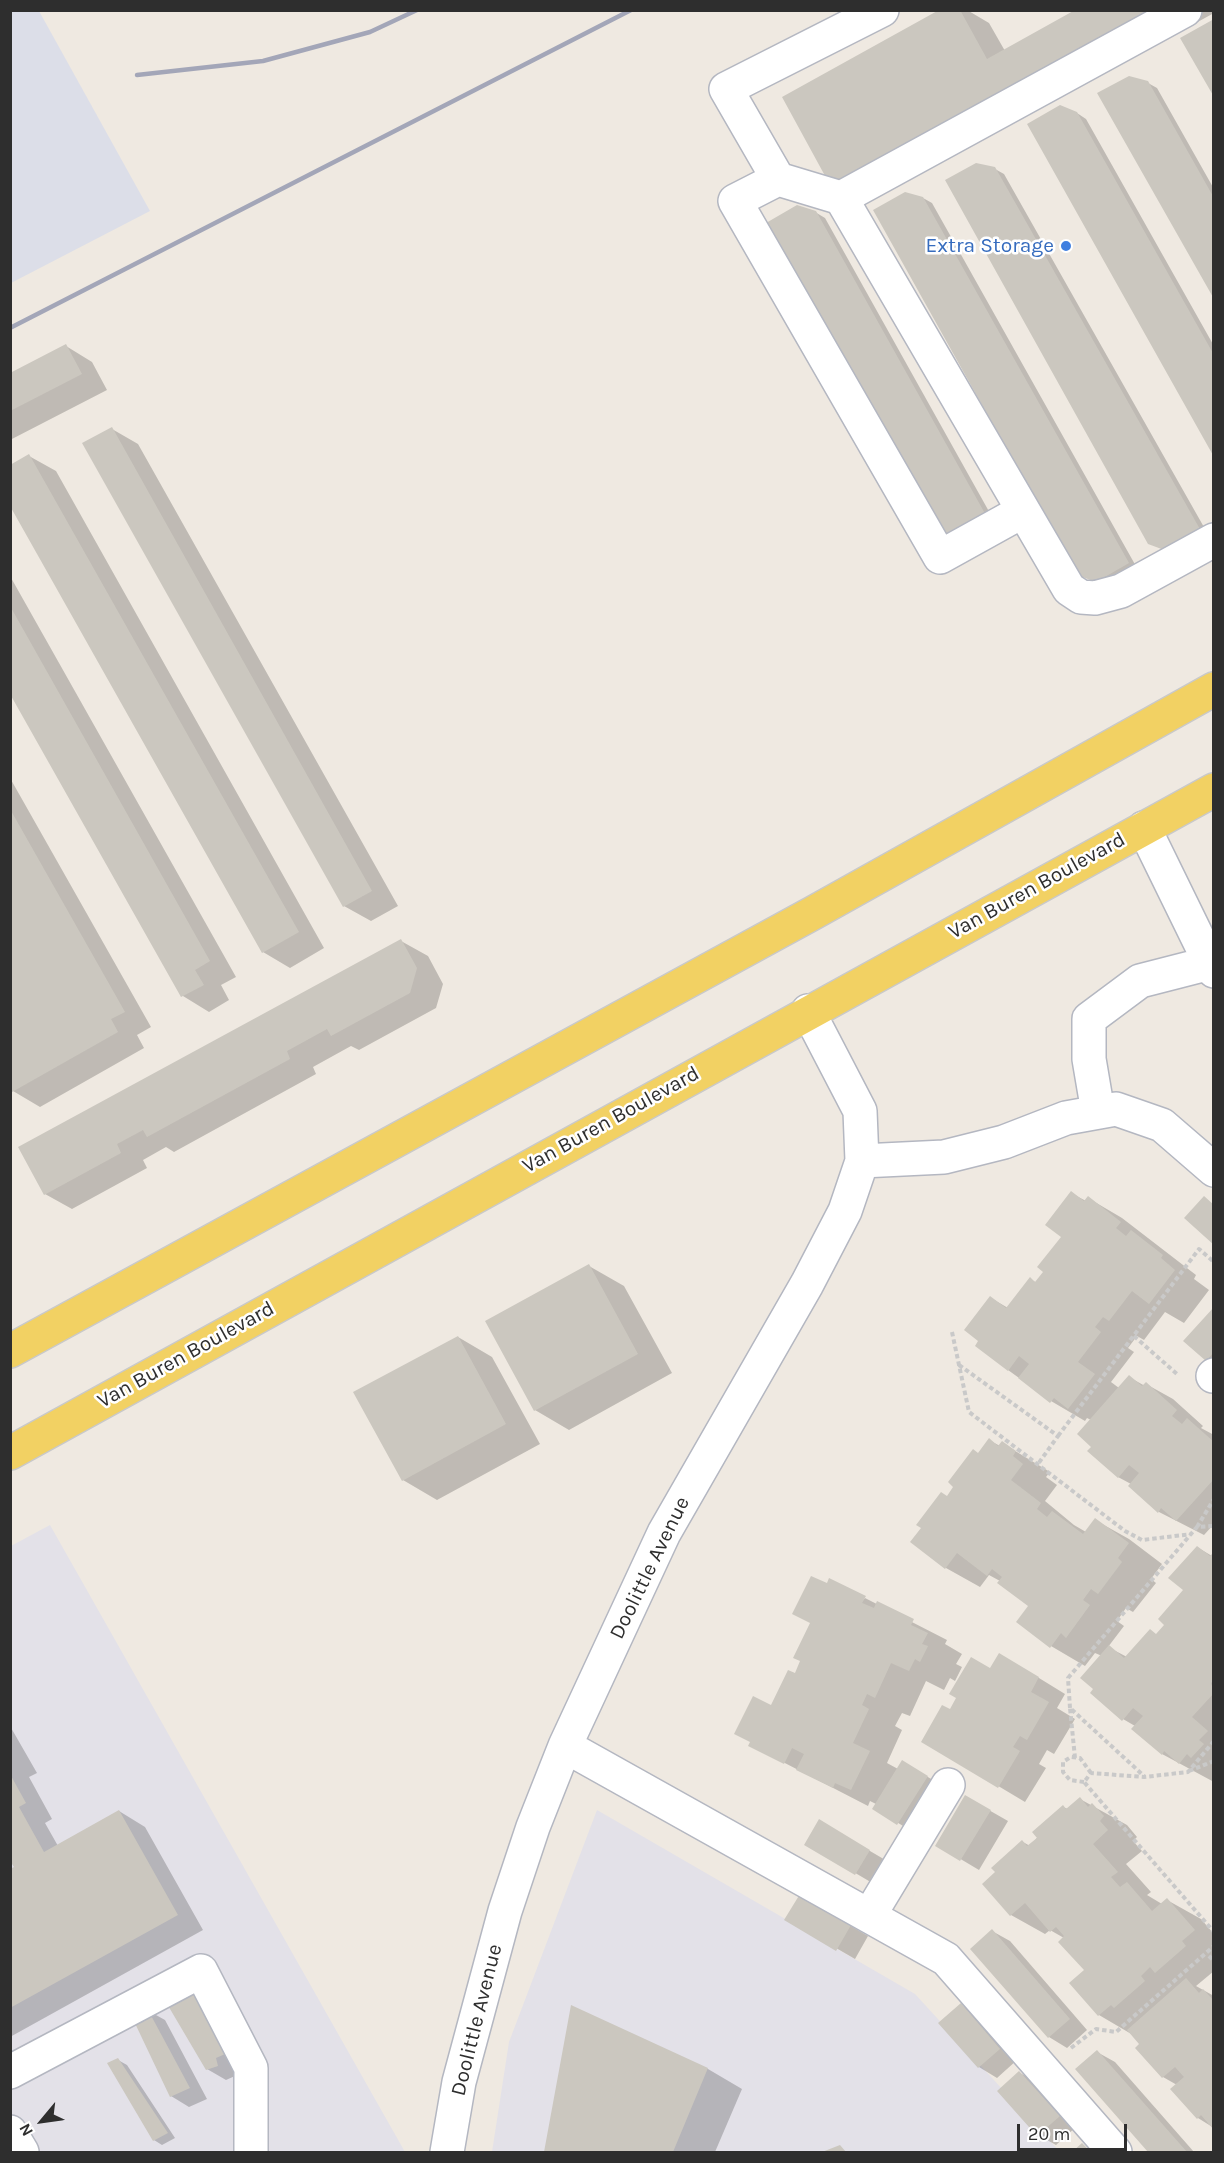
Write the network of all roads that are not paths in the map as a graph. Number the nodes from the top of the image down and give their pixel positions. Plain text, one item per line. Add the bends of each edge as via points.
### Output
1 (882, 10) edge
2 (1185, 10) edge
3 (778, 178) junction
4 (841, 198) junction
5 (1023, 511) junction
6 (1214, 540) edge
7 (1214, 689) edge
8 (1214, 790) edge
9 (1144, 828) junction
10 (1212, 966) edge
11 (808, 1011) junction
12 (1098, 1112) junction
13 (862, 1161) junction
14 (1214, 1170) edge
15 (10, 1351) edge
16 (10, 1453) edge
17 (565, 1746) junction
18 (948, 1785) dead end
19 (869, 1916) junction
20 (10, 2072) edge
21 (10, 2132) edge
22 (22, 2152) edge
23 (251, 2152) edge
24 (447, 2152) edge
25 (1115, 2152) edge

1 - 3 street via 726,89
2 - 4 street
3 - 4 street
3 - 5 street via 735,201 940,557
4 - 5 street
5 - 6 street via 1069,590 1081,597 1095,598 1121,591
7 - 15 main road via 813,913
8 - 9 main road, Van Buren Boulevard
9 - 10 street
9 - 11 main road, Van Buren Boulevard
10 - 12 street via 1140,981 1089,1019 1089,1059
11 - 13 street, Doolittle Avenue via 860,1111
11 - 16 main road, Van Buren Boulevard
12 - 13 street via 1066,1118 1004,1142 944,1157
12 - 14 street via 1116,1109 1162,1125
13 - 17 street, Doolittle Avenue via 845,1211 807,1284 664,1533
17 - 19 street
17 - 24 street, Doolittle Avenue via 505,1911 459,2082
18 - 19 street
19 - 25 street via 946,1959
20 - 23 street via 201,1971 251,2068
21 - 22 street

